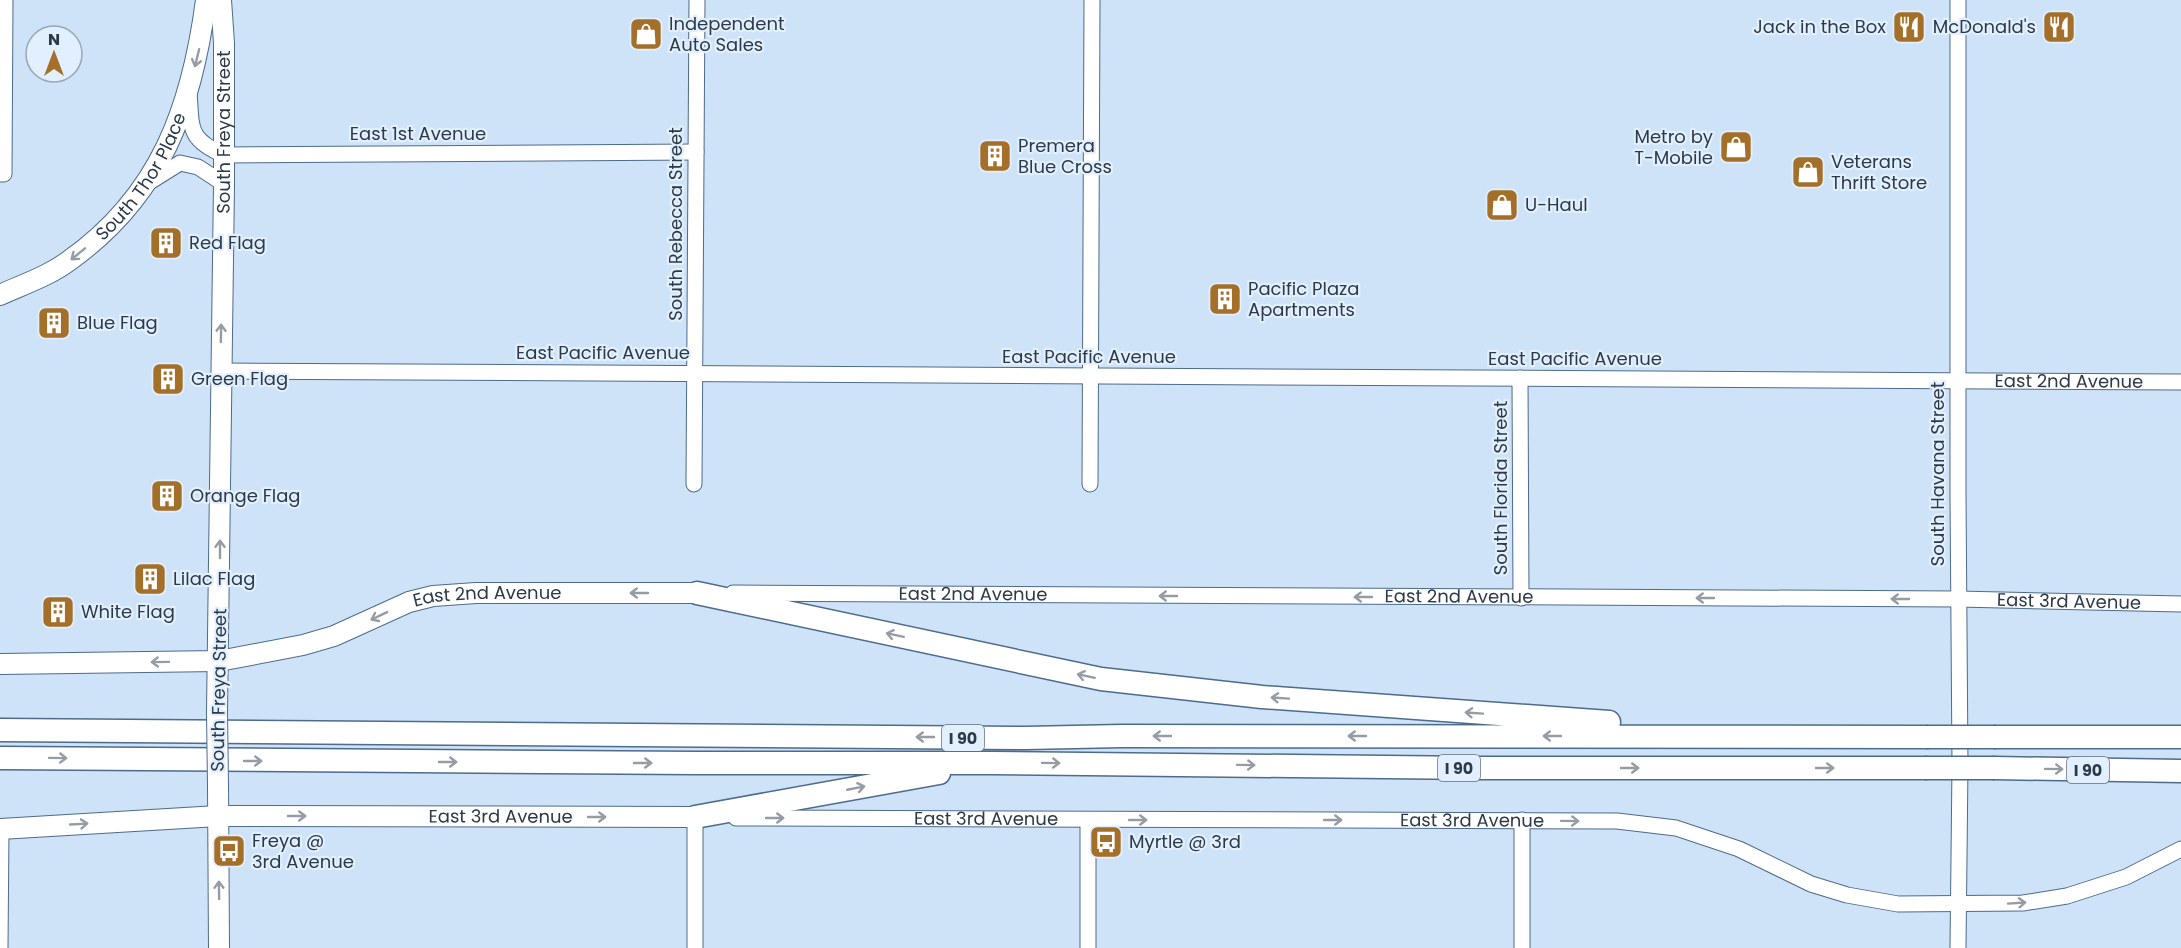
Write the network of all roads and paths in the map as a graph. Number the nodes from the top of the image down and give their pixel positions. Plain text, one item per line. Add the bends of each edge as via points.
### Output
1 (5, 0) edge
2 (206, 0) edge
3 (221, 0) edge
4 (697, 0) edge
5 (1092, 0) edge
6 (1958, 0) edge
7 (189, 89) junction
8 (696, 152) junction
9 (224, 154) junction
10 (2, 174) edge
11 (148, 183) junction
12 (224, 184) junction
13 (0, 295) edge
14 (221, 371) junction
15 (695, 373) junction
16 (1090, 376) junction
17 (1520, 378) junction
18 (1958, 380) junction
19 (2181, 382) edge
20 (694, 484) dead end
21 (1090, 484) dead end
22 (697, 593) junction
23 (1521, 598) junction
24 (1958, 599) junction
25 (2181, 604) edge
26 (219, 662) junction
27 (0, 664) edge
28 (0, 730) edge
29 (1847, 737) junction
30 (2181, 737) edge
31 (0, 758) edge
32 (992, 763) junction
33 (2181, 771) edge
34 (218, 816) junction
35 (695, 817) junction
36 (1088, 820) junction
37 (1522, 820) junction
38 (1, 829) edge
39 (2181, 849) edge
40 (1958, 905) junction
41 (0, 948) edge
42 (219, 948) edge
43 (695, 948) edge
44 (1088, 948) edge
45 (1522, 948) edge
46 (1958, 948) edge

1 - 10 street
2 -> 7 main road, South Thor Place
3 - 9 main road, South Freya Street
4 - 8 street, South Rebecca Street
5 - 16 street
6 - 18 street, South Havana Street
7 - 9 street, East 1st Avenue via 193,134 207,148
7 - 11 main road, South Thor Place via 172,138
8 - 9 street, East 1st Avenue
8 - 15 street, South Rebecca Street
9 - 12 main road, South Freya Street
11 - 12 street via 180,163 198,167
11 -> 13 main road, South Thor Place via 120,217 69,262
14 -> 12 main road, South Freya Street
14 - 15 street, East Pacific Avenue
26 -> 14 main road, South Freya Street
15 - 16 street, East Pacific Avenue
15 - 20 street, South Rebecca Street
16 - 17 street, East Pacific Avenue
16 - 21 street
17 - 18 street, East Pacific Avenue
17 - 23 street, South Florida Street
18 - 19 street, East 2nd Avenue
18 - 24 street, South Havana Street
23 -> 22 street, East 2nd Avenue
22 -> 26 main road, East 2nd Avenue via 433,596 410,602 334,636
29 -> 22 highway via 1262,697 1101,679
24 -> 23 street, East 2nd Avenue
24 - 25 street, East 3rd Avenue
24 - 40 street, South Havana Street
26 -> 27 main road, East 2nd Avenue
26 - 34 main road, South Freya Street, bridge
29 -> 28 highway, I 90 via 1026,738
29 - 30 highway, I 90, bridge
31 -> 32 highway, I 90
32 -> 33 highway, I 90, bridge
35 -> 32 highway
34 -> 35 main road, East 3rd Avenue
38 -> 34 main road, East 3rd Avenue
42 -> 34 main road, South Freya Street
35 -> 36 street, East 3rd Avenue
35 - 43 street
36 -> 37 street, East 3rd Avenue
36 - 44 street
37 -> 40 street, East 3rd Avenue via 1617,821 1676,828 1739,849 1811,884 1847,896 1898,904
37 - 45 street
38 - 41 street
40 -> 39 street, East 3rd Avenue via 2023,903 2067,896 2126,877
40 - 46 street, South Havana Street

